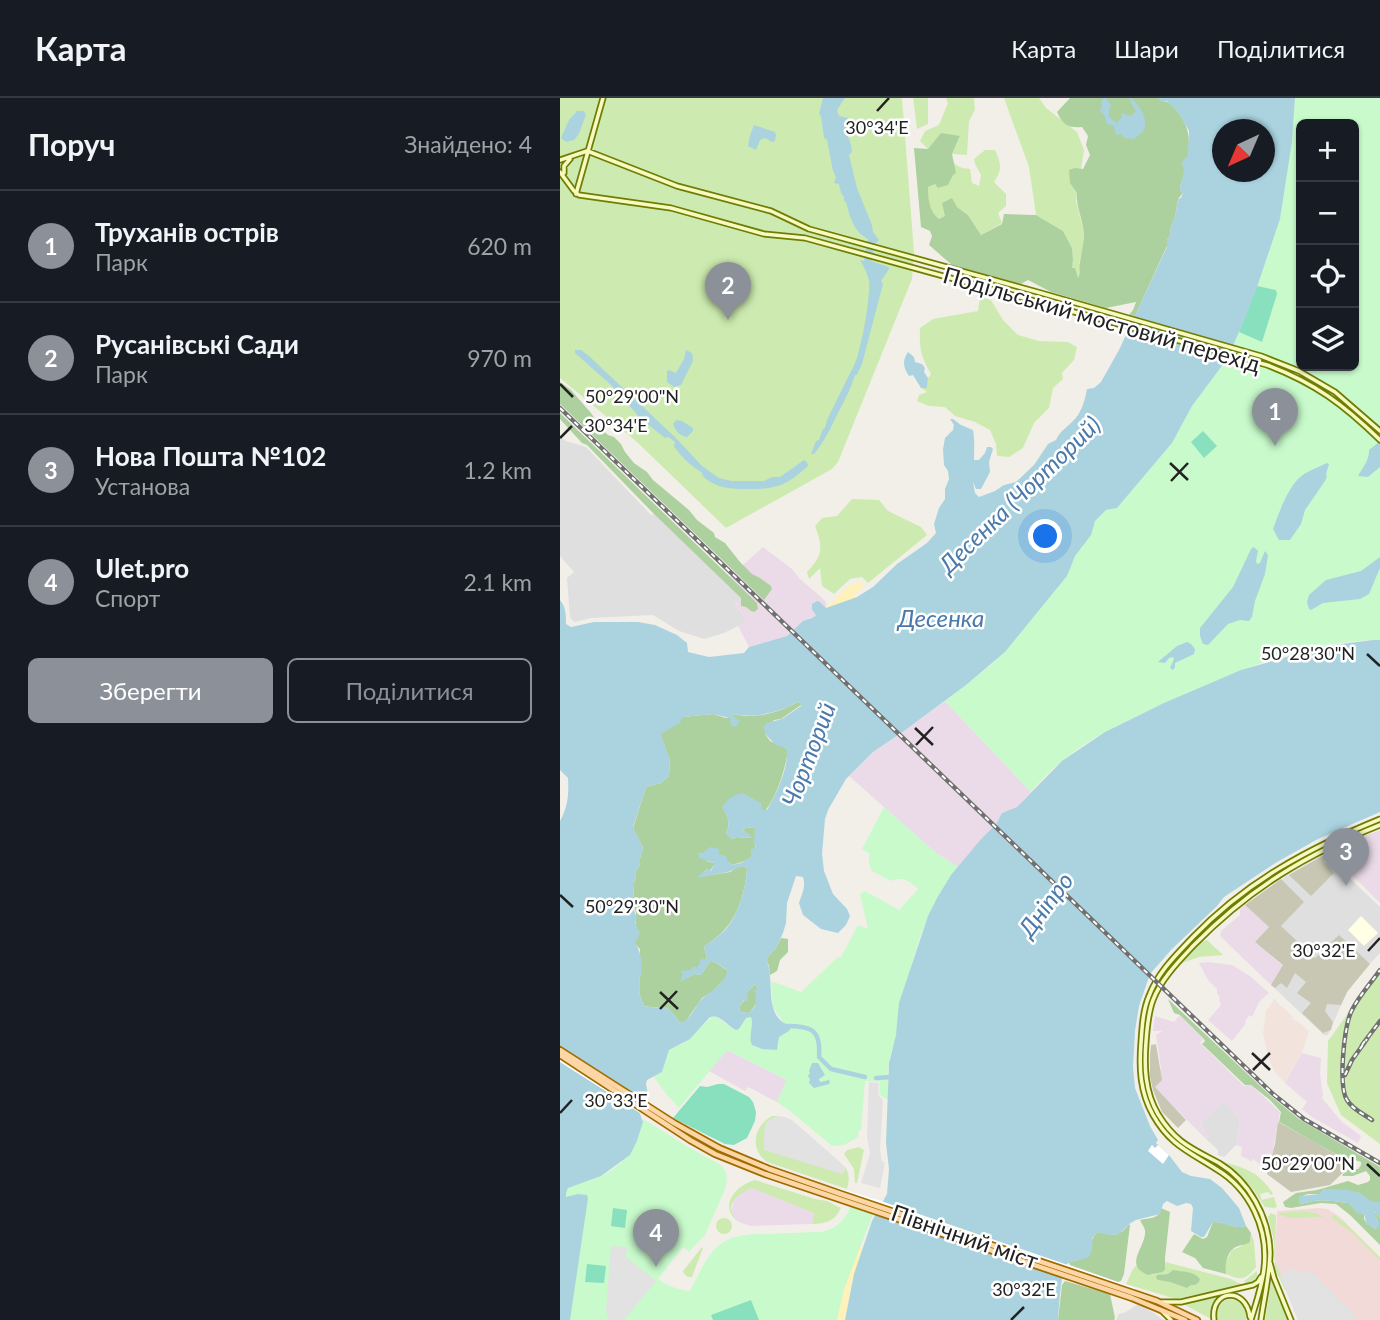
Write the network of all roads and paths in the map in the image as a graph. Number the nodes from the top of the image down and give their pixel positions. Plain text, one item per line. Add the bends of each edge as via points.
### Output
1 (603, 98) edge
2 (587, 151) junction
3 (572, 157) junction
4 (560, 160) edge
5 (562, 174) edge
6 (576, 194) junction
7 (1380, 431) edge
8 (1380, 440) edge
9 (1380, 819) edge
10 (1380, 825) edge
11 (560, 1050) edge
12 (560, 1055) edge
13 (673, 1125) junction
14 (1270, 1258) junction
15 (1264, 1270) junction
16 (1156, 1304) junction
17 (1171, 1320) edge
18 (1185, 1320) edge
19 (1197, 1320) edge
20 (1214, 1320) edge
21 (1251, 1320) edge
22 (1261, 1320) edge
23 (1291, 1320) edge

1 - 2 main road
2 - 3 main road
2 - 6 main road
2 - 7 main road, Подільський мостовий перехід via 677,186 771,211 808,229 1261,356 1335,392
3 - 4 main road
3 - 5 main road
5 - 6 main road
6 - 8 main road, Подільський мостовий перехід via 671,208 764,234 805,238 1267,365 1324,392
9 - 15 main road via 1289,861 1231,901 1158,976 1146,1005 1140,1070 1147,1102 1178,1146 1219,1170 1244,1194 1261,1228
10 - 14 main road via 1267,882 1215,924 1172,969 1153,999 1145,1071 1157,1111 1179,1140 1220,1164 1244,1185 1263,1218
11 - 13 main road
12 - 13 main road
13 - 16 main road, Північний міст via 719,1149 835,1195
14 - 22 main road
14 - 23 main road
15 - 16 main road via 1253,1285
15 - 21 main road
16 - 17 main road
16 - 18 main road
16 - 19 main road
20 - 21 main road via 1216,1303 1229,1295 1244,1301

